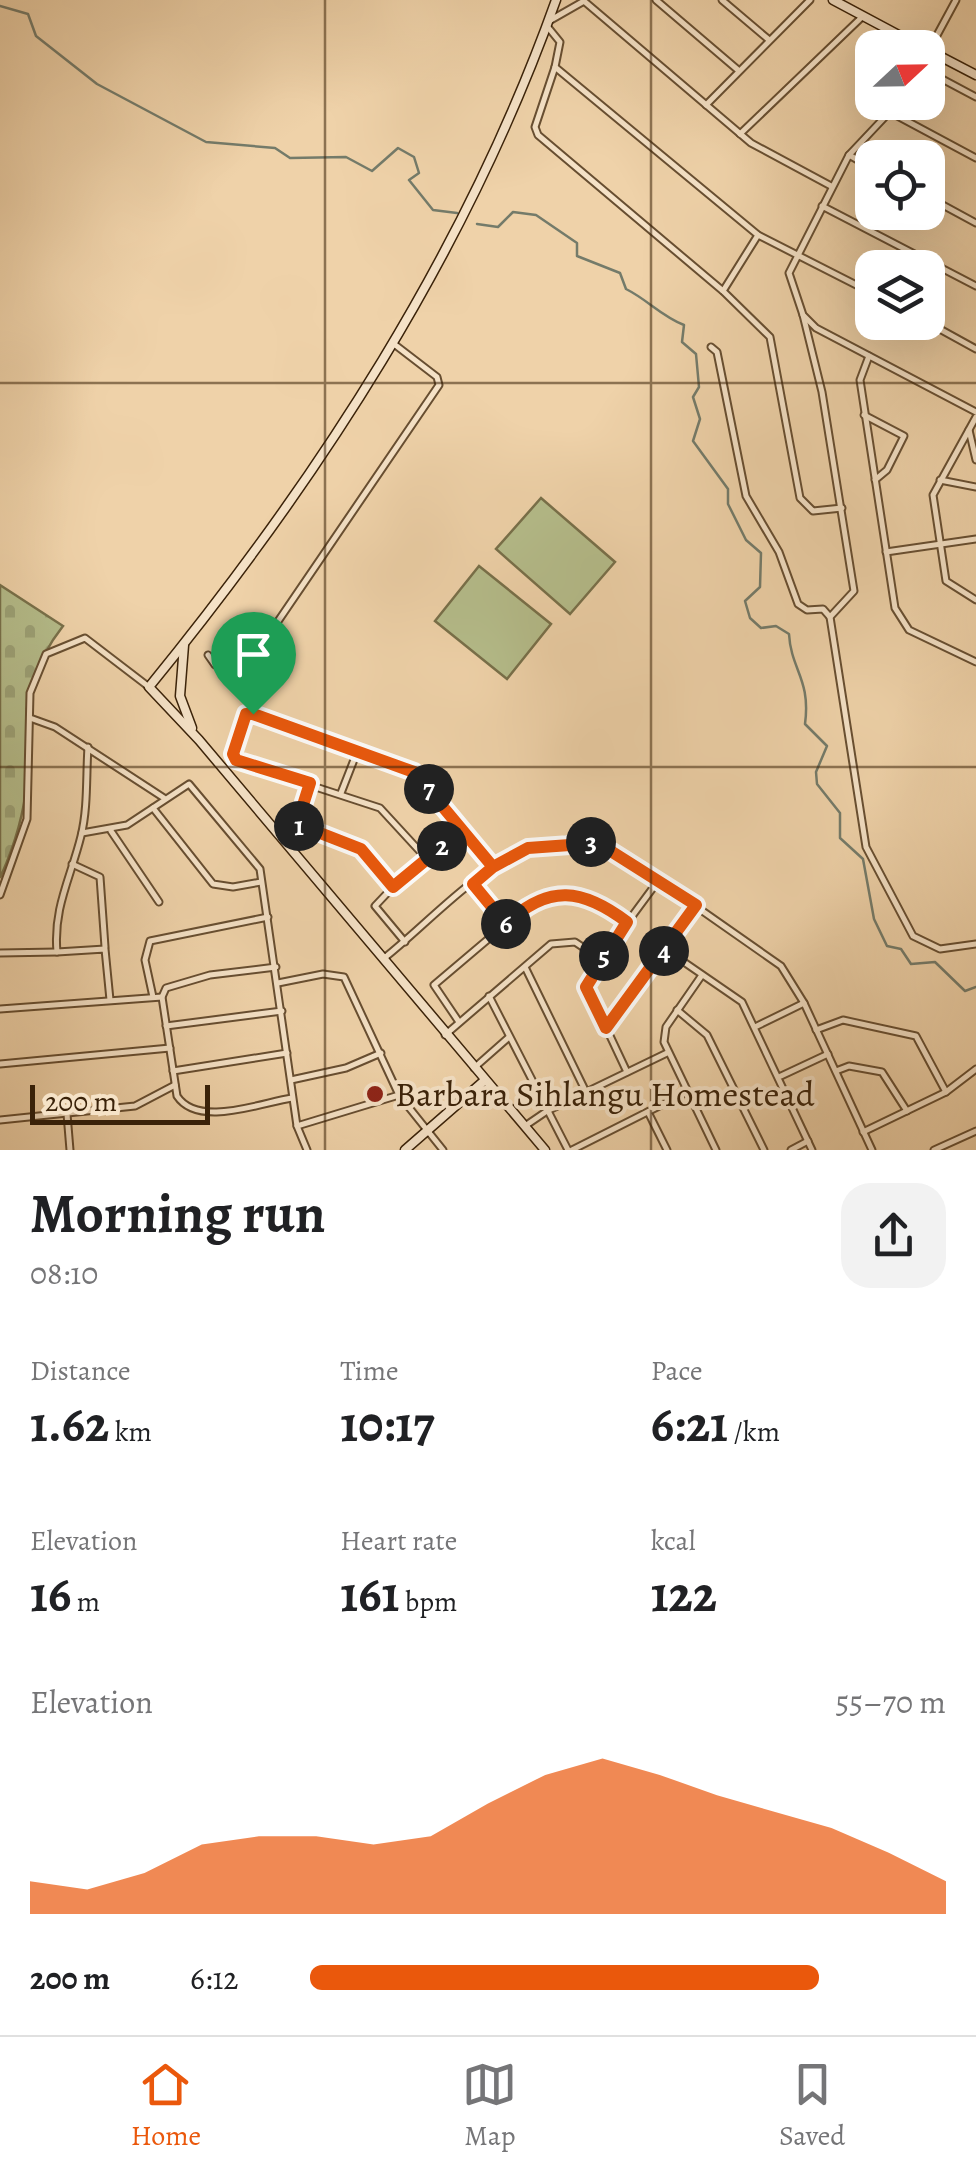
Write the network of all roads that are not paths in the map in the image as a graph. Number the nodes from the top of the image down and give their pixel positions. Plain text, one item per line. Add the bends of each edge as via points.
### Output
1 (556, 0) edge
2 (656, 0) edge
3 (722, 0) edge
4 (810, 0) edge
5 (833, 0) edge
6 (956, 0) edge
7 (863, 16) junction
8 (548, 24) junction
9 (890, 30) edge
10 (938, 30) edge
11 (768, 40) junction
12 (945, 59) edge
13 (556, 67) junction
14 (738, 70) junction
15 (976, 75) edge
16 (945, 82) edge
17 (976, 97) edge
18 (706, 106) junction
19 (882, 120) edge
20 (905, 120) edge
21 (740, 134) junction
22 (849, 155) junction
23 (855, 158) edge
24 (976, 158) edge
25 (832, 186) junction
26 (822, 206) junction
27 (945, 206) edge
28 (976, 223) edge
29 (758, 235) junction
30 (796, 252) junction
31 (855, 284) edge
32 (976, 286) edge
33 (722, 291) junction
34 (803, 315) junction
35 (945, 332) edge
36 (394, 344) junction
37 (710, 347) dead end
38 (976, 349) edge
39 (869, 355) junction
40 (864, 415) junction
41 (976, 415) edge
42 (970, 430) junction
43 (976, 460) edge
44 (875, 480) junction
45 (940, 480) junction
46 (976, 486) edge
47 (842, 508) junction
48 (976, 538) edge
49 (940, 544) junction
50 (886, 552) junction
51 (976, 600) edge
52 (830, 616) junction
53 (184, 645) junction
54 (208, 655) dead end
55 (976, 662) edge
56 (149, 688) junction
57 (30, 718) junction
58 (199, 740) junction
59 (88, 747) junction
60 (357, 752) junction
61 (310, 783) junction
62 (340, 794) junction
63 (165, 798) junction
64 (153, 808) junction
65 (462, 830) junction
66 (111, 831) junction
67 (82, 833) junction
68 (426, 858) junction
69 (72, 864) junction
70 (493, 867) junction
71 (262, 882) junction
72 (658, 882) junction
73 (473, 884) junction
74 (393, 887) junction
75 (0, 895) edge
76 (160, 902) dead end
77 (696, 905) junction
78 (268, 917) junction
79 (627, 922) junction
80 (506, 924) junction
81 (405, 942) junction
82 (976, 944) edge
83 (105, 948) junction
84 (665, 949) junction
85 (57, 952) junction
86 (0, 953) edge
87 (383, 959) junction
88 (602, 960) junction
89 (276, 967) junction
90 (525, 967) junction
91 (702, 974) junction
92 (278, 983) junction
93 (489, 996) junction
94 (153, 997) junction
95 (162, 997) junction
96 (110, 1000) junction
97 (804, 1003) junction
98 (0, 1009) edge
99 (677, 1010) junction
100 (282, 1011) junction
101 (459, 1022) junction
102 (166, 1026) junction
103 (755, 1027) junction
104 (606, 1028) junction
105 (816, 1030) junction
106 (445, 1035) junction
107 (509, 1037) junction
108 (170, 1048) junction
109 (288, 1053) junction
110 (381, 1053) junction
111 (668, 1053) junction
112 (828, 1054) junction
113 (0, 1064) edge
114 (473, 1068) junction
115 (976, 1069) edge
116 (173, 1071) junction
117 (836, 1071) junction
118 (627, 1072) junction
119 (780, 1077) junction
120 (291, 1080) junction
121 (484, 1082) junction
122 (175, 1085) junction
123 (586, 1092) junction
124 (687, 1092) junction
125 (946, 1092) junction
126 (399, 1095) junction
127 (294, 1098) junction
128 (546, 1111) junction
129 (907, 1111) junction
130 (648, 1112) junction
131 (67, 1114) junction
132 (0, 1120) edge
133 (297, 1126) junction
134 (525, 1126) junction
135 (976, 1130) edge
136 (427, 1131) junction
137 (863, 1132) junction
138 (808, 1141) junction
139 (70, 1150) edge
140 (307, 1150) edge
141 (404, 1150) edge
142 (443, 1150) edge
143 (545, 1150) edge
144 (570, 1150) edge
145 (667, 1150) edge
146 (716, 1150) edge
147 (764, 1150) edge
148 (790, 1150) edge
149 (812, 1150) edge
150 (872, 1150) edge
151 (934, 1150) edge

1 - 8 main road
2 - 14 street
3 - 11 street
4 - 11 street
5 - 7 main road
6 - 10 street
7 - 9 main road
7 - 21 street
8 - 13 street via 560,42
8 - 18 street via 584,1
8 - 36 main road via 489,170
11 - 14 street
12 - 15 main road
13 - 29 street
13 - 33 street via 534,127 538,135
14 - 18 street
16 - 17 street
18 - 21 street
19 - 22 street
20 - 24 street
21 - 25 street
22 - 23 street
22 - 25 street
25 - 26 street
26 - 30 street
26 - 32 street
27 - 28 street
29 - 30 street
29 - 33 street
30 - 31 street
30 - 34 street via 789,273
33 - 47 street via 770,337 800,498 813,510
34 - 39 street
34 - 47 street
35 - 38 street
36 - 53 main road
36 - 54 street via 439,385 240,677
37 - 52 street via 717,352 746,496 779,552 798,604
39 - 40 street via 860,380
39 - 41 street
40 - 44 street
40 - 44 street via 904,436
41 - 42 street
42 - 43 street
42 - 45 street
44 - 50 street
45 - 46 street
45 - 49 street via 933,502
47 - 52 street via 854,592
48 - 49 street
49 - 50 street
49 - 51 street via 946,580
50 - 55 street via 895,608 908,630
52 - 82 street via 866,847 913,936 940,949
53 - 56 main road
53 - 58 main road via 180,696
56 - 57 street via 85,638 46,654 30,693
56 - 58 main road
57 - 59 street
57 - 75 street via 27,819
58 - 87 main road
59 - 63 street
59 - 67 street
60 - 61 street via 246,714 236,760
60 - 62 street
60 - 65 street via 414,772
61 - 62 street
61 - 74 street via 297,824 361,849
62 - 68 street via 386,812
63 - 64 street
63 - 71 street via 192,786 257,864
64 - 66 street
64 - 71 street via 213,884
65 - 68 street
65 - 70 street
66 - 67 street
66 - 76 street
67 - 69 street
68 - 74 street
69 - 83 street via 100,877
69 - 85 street via 57,914
70 - 72 street via 528,848 586,841 612,848
70 - 73 street
71 - 78 street
72 - 77 street
72 - 79 street
73 - 80 street
73 - 81 street
74 - 81 street via 375,906
77 - 84 street
77 - 97 street via 766,952
78 - 89 street
78 - 94 street via 150,941 144,949
79 - 80 street via 582,896 540,898
79 - 88 street
80 - 101 street via 434,986
81 - 87 street
83 - 85 street
83 - 96 street
84 - 91 street
84 - 104 street
85 - 86 street
87 - 106 main road
88 - 90 street via 580,944 562,942
88 - 104 street via 586,987
89 - 92 street
89 - 95 street via 188,980 166,988
90 - 93 street
90 - 123 street
91 - 99 street
91 - 103 street via 742,1002
92 - 100 street
92 - 110 street via 344,976
93 - 101 street
93 - 107 street
94 - 95 street
94 - 96 street
95 - 102 street
96 - 98 street
97 - 103 street
97 - 105 street
99 - 111 street via 664,1034
99 - 147 street via 707,1035
100 - 102 street
100 - 109 street
101 - 106 street
102 - 108 street
103 - 119 street
104 - 118 street
105 - 112 street
105 - 125 street via 843,1020 916,1036
106 - 114 main road
107 - 114 street
107 - 128 street
108 - 113 street
108 - 116 street
109 - 116 street
109 - 120 street
110 - 120 street
110 - 126 street
111 - 118 street
111 - 124 street
112 - 117 street
112 - 119 street
114 - 121 main road
115 - 125 street
116 - 122 street
117 - 129 street via 849,1066 882,1072
117 - 137 street
118 - 123 street
119 - 138 street
120 - 127 street
121 - 134 main road
121 - 136 main road
122 - 127 street via 180,1102 198,1113
122 - 131 street via 135,1106
123 - 128 street
124 - 130 street
124 - 146 street
125 - 129 street
126 - 133 street
126 - 136 street
127 - 133 street
128 - 134 street
128 - 144 street
129 - 137 street
130 - 144 street
130 - 145 street
131 - 132 street
131 - 139 street
133 - 140 street
134 - 143 main road
135 - 151 street
136 - 141 main road
136 - 142 street
137 - 150 street
138 - 148 street
138 - 149 street

